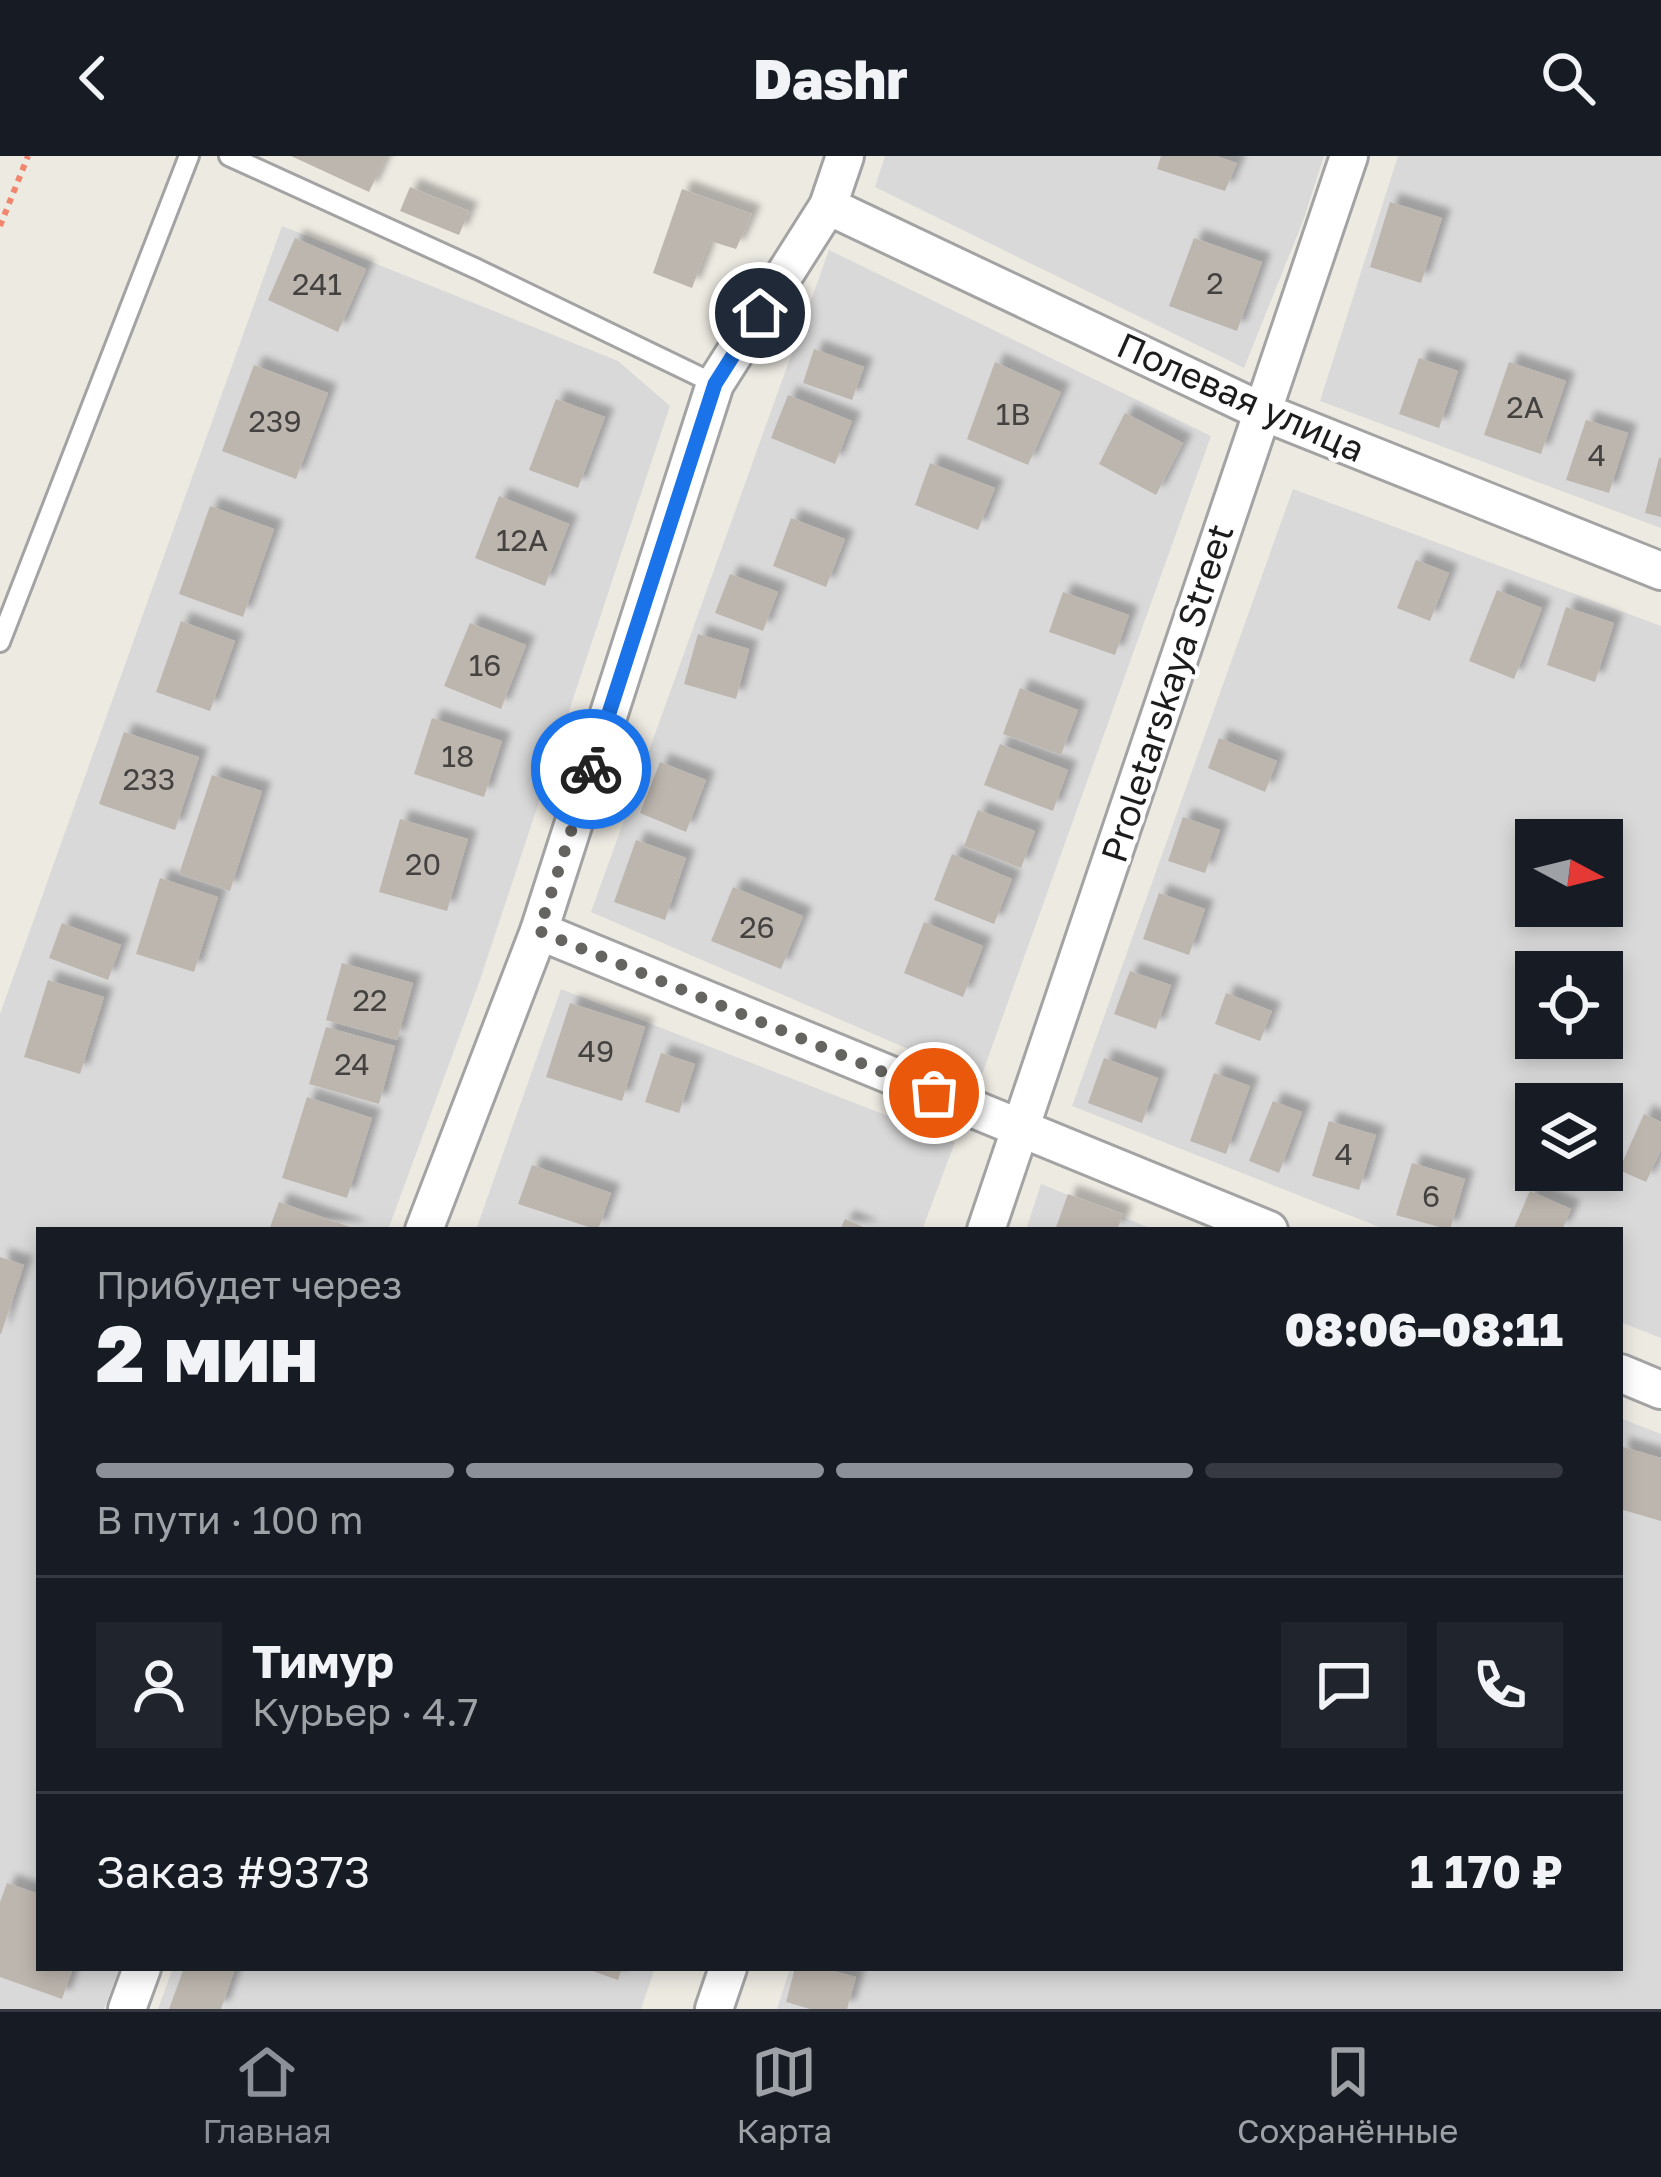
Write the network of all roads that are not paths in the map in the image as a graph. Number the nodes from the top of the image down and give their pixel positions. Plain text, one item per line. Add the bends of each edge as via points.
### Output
1 (189, 156) edge
2 (229, 156) edge
3 (845, 156) edge
4 (1349, 156) edge
5 (828, 206) junction
6 (715, 384) junction
7 (1261, 411) junction
8 (1661, 571) edge
9 (0, 642) edge
10 (539, 931) junction
11 (1022, 1129) junction
12 (425, 1227) edge
13 (987, 1227) edge
14 (1262, 1227) edge
15 (1623, 1374) edge
16 (1661, 1390) edge
17 (141, 1971) edge
18 (727, 1971) edge
19 (127, 2009) edge
20 (714, 2009) edge

1 - 9 lane
2 - 6 lane
3 - 5 street
4 - 7 street, Proletarskaya Street
5 - 6 street
5 - 7 street, Полевая улица
6 - 10 street
7 - 8 street, Полевая улица
7 - 11 street, Proletarskaya Street
10 - 11 street
10 - 12 street
11 - 13 street, Proletarskaya Street
11 - 14 street
15 - 16 street
17 - 19 street
18 - 20 street

